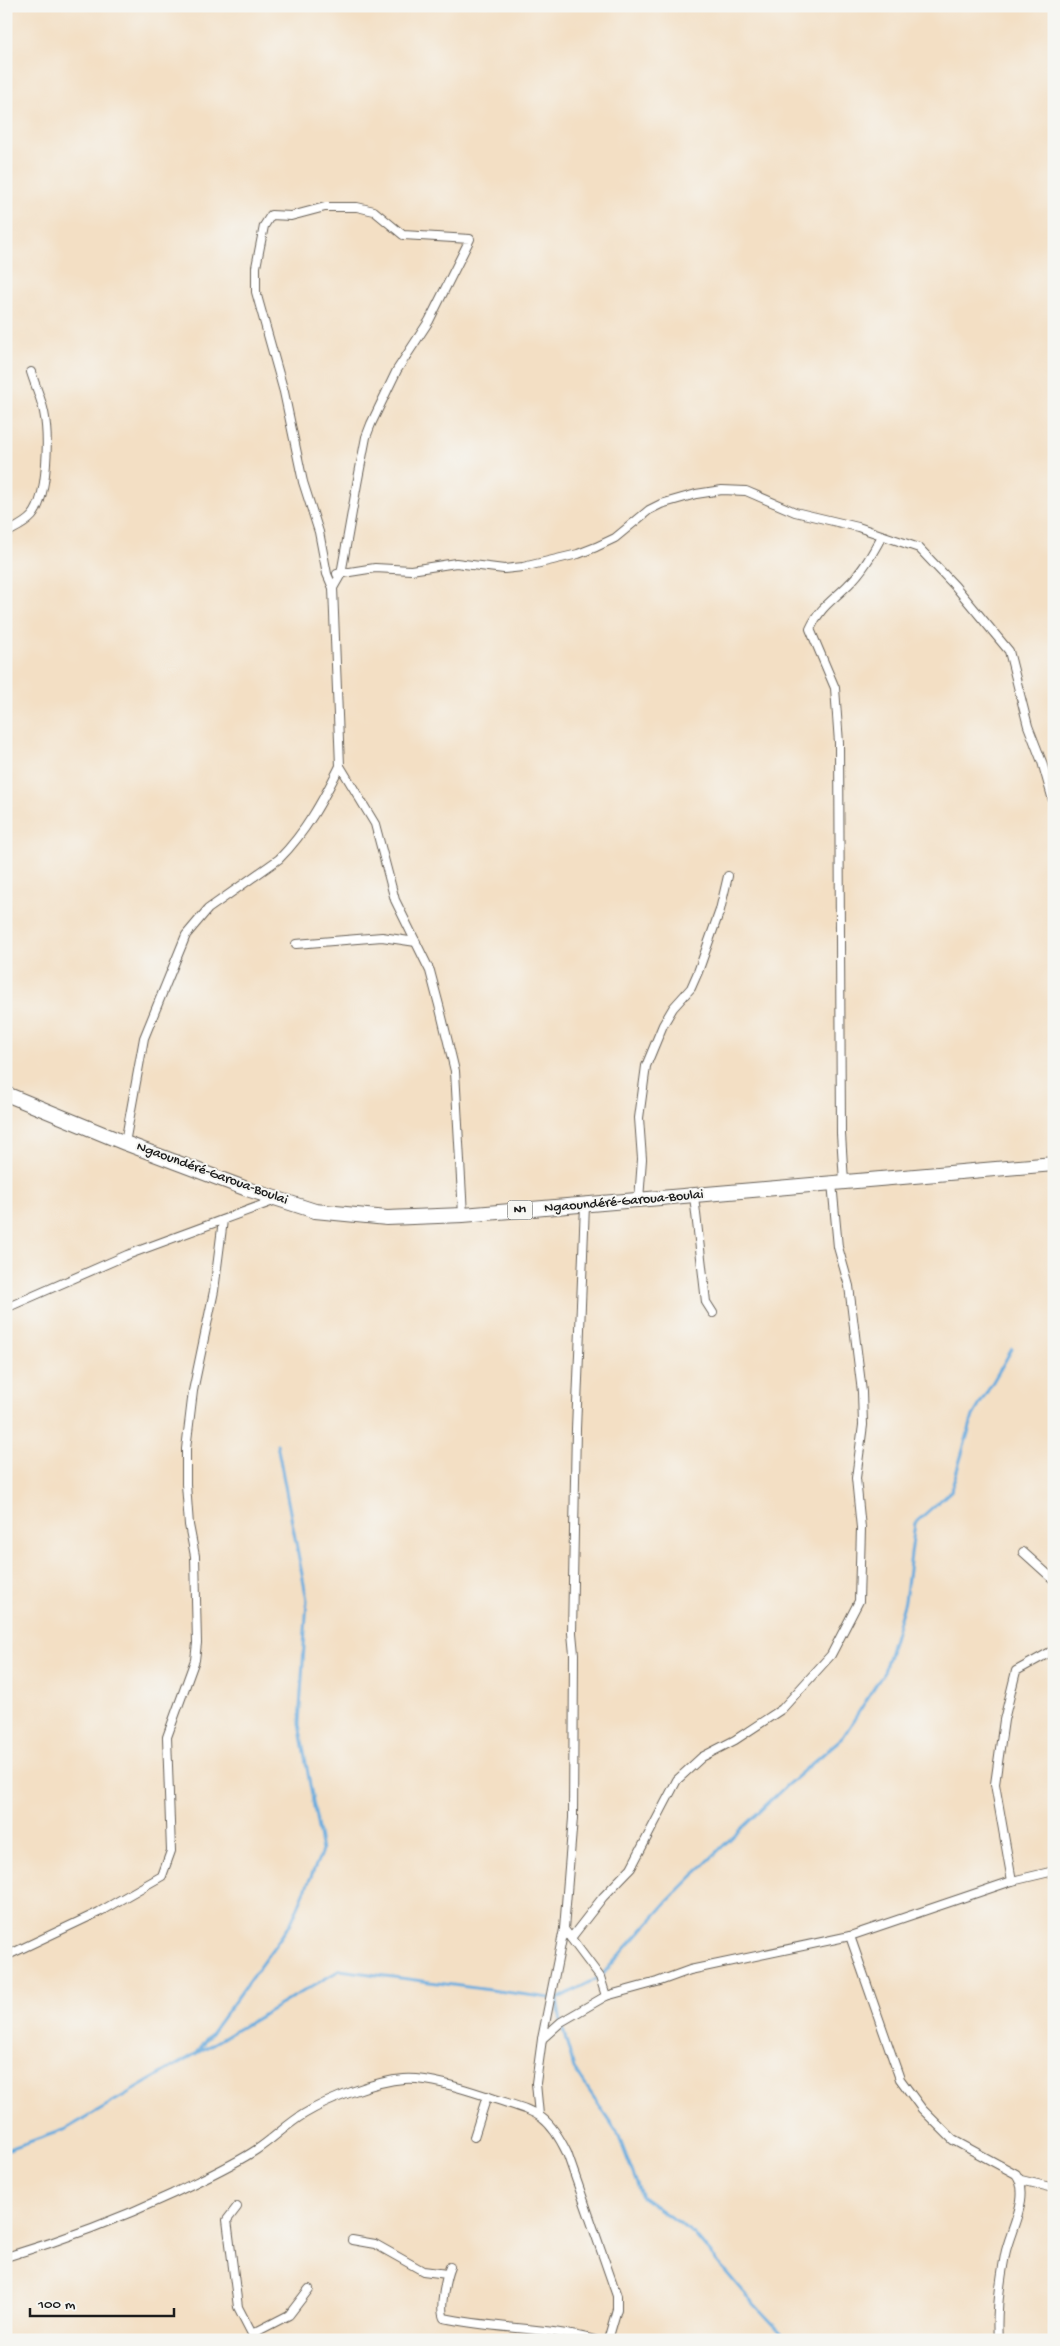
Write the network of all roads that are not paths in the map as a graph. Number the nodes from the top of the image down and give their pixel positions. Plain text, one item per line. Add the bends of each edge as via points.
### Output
1 (31, 372) dead end
2 (6, 533) edge
3 (882, 536) junction
4 (328, 574) junction
5 (341, 574) junction
6 (333, 588) junction
7 (340, 766) junction
8 (1054, 804) edge
9 (728, 876) dead end
10 (416, 942) junction
11 (296, 944) dead end
12 (6, 1094) edge
13 (125, 1143) junction
14 (1054, 1164) edge
15 (838, 1182) junction
16 (694, 1196) junction
17 (278, 1199) junction
18 (639, 1200) junction
19 (586, 1205) junction
20 (463, 1216) junction
21 (223, 1220) junction
22 (6, 1308) edge
23 (713, 1313) dead end
24 (1024, 1552) dead end
25 (1054, 1580) edge
26 (1054, 1650) edge
27 (1054, 1871) edge
28 (1012, 1881) junction
29 (564, 1929) junction
30 (850, 1936) junction
31 (571, 1938) junction
32 (6, 1956) edge
33 (606, 1996) junction
34 (542, 2039) junction
35 (487, 2096) junction
36 (539, 2115) junction
37 (474, 2137) dead end
38 (1021, 2180) junction
39 (1054, 2188) edge
40 (237, 2207) dead end
41 (352, 2240) dead end
42 (6, 2257) edge
43 (309, 2289) dead end
44 (250, 2337) edge
45 (595, 2340) edge
46 (608, 2340) edge
47 (998, 2340) edge

1 - 2 street via 46,427 43,485 36,511 23,524
3 - 5 street via 795,512 746,490 722,490 661,504 615,538 596,547 532,565 504,569 456,563 411,570 375,568
3 - 8 street via 919,548 1009,651 1028,726
3 - 15 street via 860,572 830,600 810,629 835,688 838,715 841,1134
4 - 5 street
4 - 5 street via 284,392 258,305 255,281 264,226 270,215 291,216 325,207 357,207 374,210 403,234 470,239 369,430
4 - 6 street
5 - 6 street
6 - 7 street
7 - 10 street via 375,824 395,900
7 - 13 street via 312,819 287,851 208,909 186,935 144,1038
9 - 18 street via 720,910 698,972 691,988 663,1025 646,1066 639,1118 642,1159
10 - 11 street via 388,937
10 - 20 street via 430,971 455,1071
12 - 13 highway, Ngaoundéré-Garoua-Boulai / N1
13 - 17 highway, Ngaoundéré-Garoua-Boulai / N1
14 - 15 highway, Ngaoundéré-Garoua-Boulai / N1
15 - 16 highway, Ngaoundéré-Garoua-Boulai / N1
15 - 31 street via 838,1247 849,1286 862,1392 863,1425 856,1478 862,1528 859,1601 832,1655 782,1709 702,1757 677,1780 631,1868
16 - 18 highway, Ngaoundéré-Garoua-Boulai / N1
16 - 23 street via 706,1302
17 - 20 highway, Ngaoundéré-Garoua-Boulai / N1 via 314,1211 348,1216
17 - 21 street
18 - 19 highway, Ngaoundéré-Garoua-Boulai / N1
19 - 20 highway, Ngaoundéré-Garoua-Boulai / N1
19 - 29 street via 576,1439 573,1818
21 - 22 street via 127,1255
21 - 32 street via 186,1449 186,1484 195,1556 197,1643 195,1660 167,1736 171,1851 162,1876 99,1912
24 - 25 street
26 - 28 street via 1016,1671 1001,1736 994,1784
27 - 28 street
28 - 30 street
29 - 31 street
29 - 34 street
30 - 33 street via 690,1970
30 - 38 street via 900,2079 922,2110 952,2140 1016,2174
31 - 33 street via 600,1977
33 - 34 street via 561,2022
34 - 36 street via 536,2083
35 - 36 street
35 - 37 street
35 - 42 street via 424,2080 404,2079 370,2087 304,2114 256,2150 170,2195 51,2244
36 - 46 street via 553,2127 566,2153 617,2296 617,2309
38 - 39 street
38 - 47 street via 1020,2201 1005,2254
40 - 44 street via 227,2220 238,2306
41 - 45 street via 375,2244 422,2271 448,2270 444,2318 488,2326 544,2330
43 - 44 street via 289,2315

